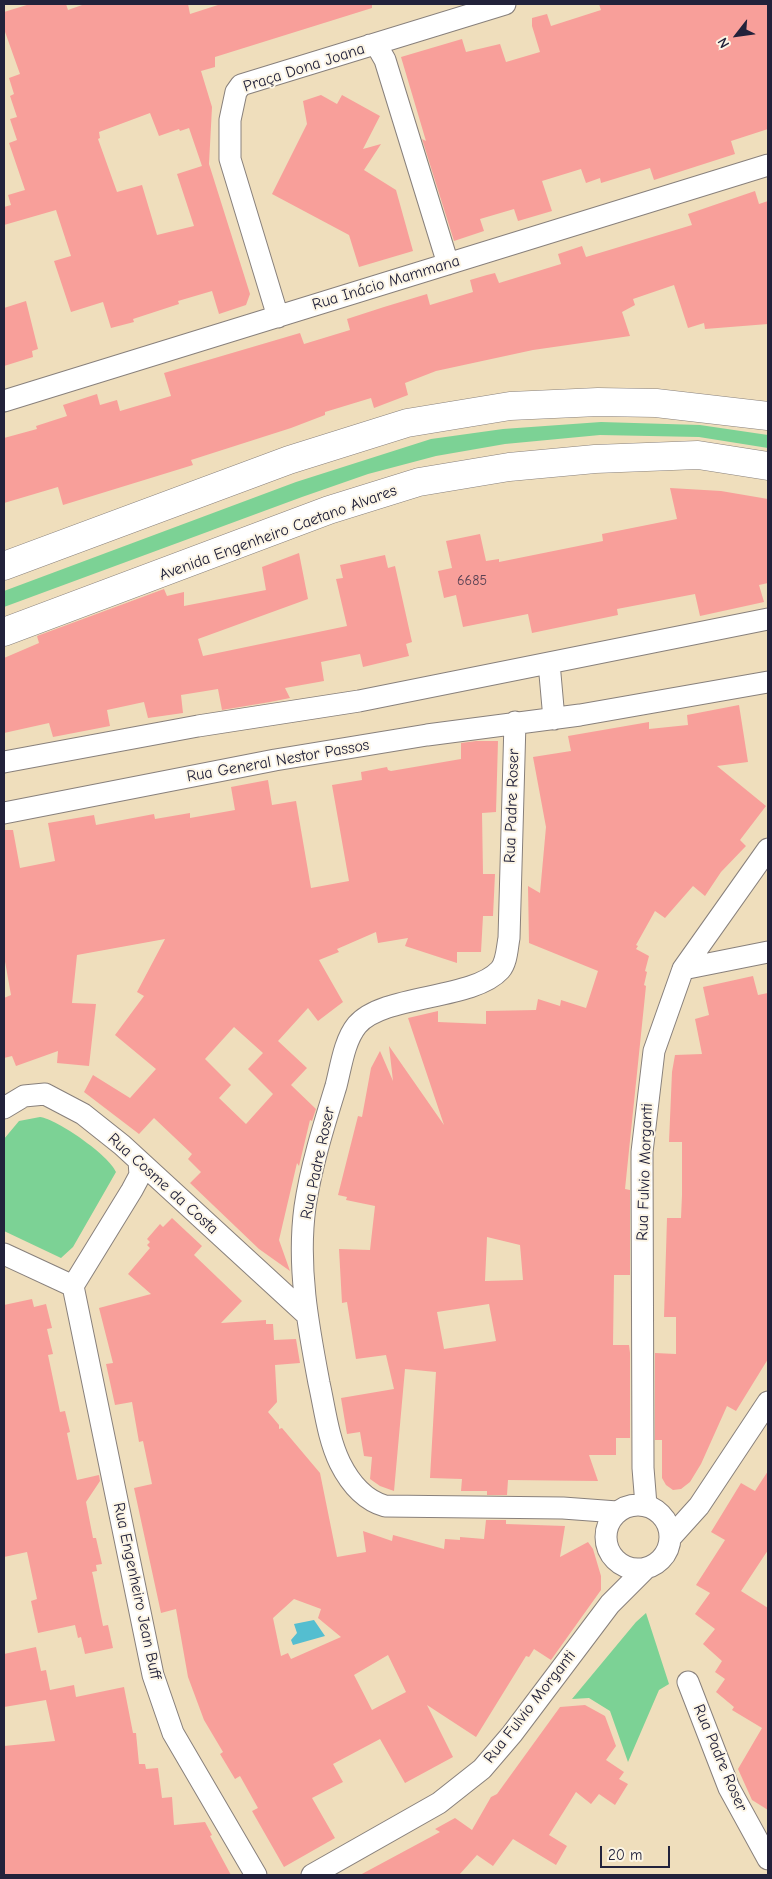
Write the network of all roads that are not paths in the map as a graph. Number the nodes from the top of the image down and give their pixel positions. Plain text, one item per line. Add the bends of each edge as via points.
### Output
1 (505, 4) edge
2 (370, 45) junction
3 (768, 165) edge
4 (448, 264) junction
5 (278, 317) junction
6 (4, 401) edge
7 (768, 416) edge
8 (768, 466) edge
9 (4, 566) edge
10 (768, 619) edge
11 (4, 632) edge
12 (549, 663) junction
13 (768, 682) edge
14 (554, 719) junction
15 (515, 722) junction
16 (4, 762) edge
17 (4, 814) edge
18 (768, 849) edge
19 (768, 952) edge
20 (683, 969) junction
21 (4, 1108) edge
22 (139, 1161) junction
23 (4, 1254) edge
24 (73, 1286) junction
25 (306, 1314) junction
26 (768, 1402) edge
27 (707, 1492) junction
28 (563, 1508) junction
29 (636, 1509) junction
30 (606, 1533) junction
31 (671, 1537) junction
32 (616, 1560) junction
33 (646, 1568) junction
34 (610, 1604) junction
35 (688, 1682) dead end
36 (768, 1859) edge
37 (256, 1875) edge
38 (312, 1875) edge

1 - 2 street
2 - 4 street, Praça Dona Joana via 377,46 385,60
2 - 5 street, Praça Dona Joana via 240,85 236,92 230,120 230,159
3 - 4 street, Rua Inácio Mammana
4 - 5 street, Rua Inácio Mammana
5 - 6 street, Rua Inácio Mammana
7 - 9 street via 656,403 598,402 510,406 407,423 289,460
8 - 11 street, Avenida Engenheiro Caetano Alvares via 698,455 595,459 509,467 419,482 329,510
10 - 12 street
12 - 14 street
12 - 16 street via 359,702 188,728
13 - 14 street, Rua General Nestor Passos
14 - 15 street, Rua General Nestor Passos
15 - 17 street, Rua General Nestor Passos via 275,760
15 - 25 street, Rua Padre Roser via 508,938 504,963 493,976 480,983 384,1009 362,1019 355,1027 327,1115 305,1206 302,1246
18 - 20 street, Rua Fulvio Morganti
19 - 20 street
20 - 29 street, Rua Fulvio Morganti via 654,1051 642,1152 643,1468
21 - 22 street, Rua Cosme da Costa via 24,1096 45,1094 83,1114
22 - 24 street via 140,1175
22 - 25 street, Rua Cosme da Costa
23 - 24 street
24 - 37 street, Rua Engenheiro Jean Buff via 153,1675 173,1733
25 - 28 street, Rua Padre Roser via 329,1435 341,1465 364,1496 385,1506
26 - 27 street
27 - 29 street, Rua Padre Roser via 683,1506
27 - 31 street
28 - 29 street, Rua Padre Roser
28 - 30 street, Rua Padre Roser
29 - 30 street via 610,1521
29 - 31 street via 664,1517
30 - 32 street via 610,1552
31 - 33 street via 664,1557
32 - 33 street via 635,1569
32 - 34 street, Rua Fulvio Morganti via 617,1579
33 - 34 street, Rua Fulvio Morganti
34 - 38 street, Rua Fulvio Morganti via 482,1769 439,1803
35 - 36 street, Rua Padre Roser via 729,1788

